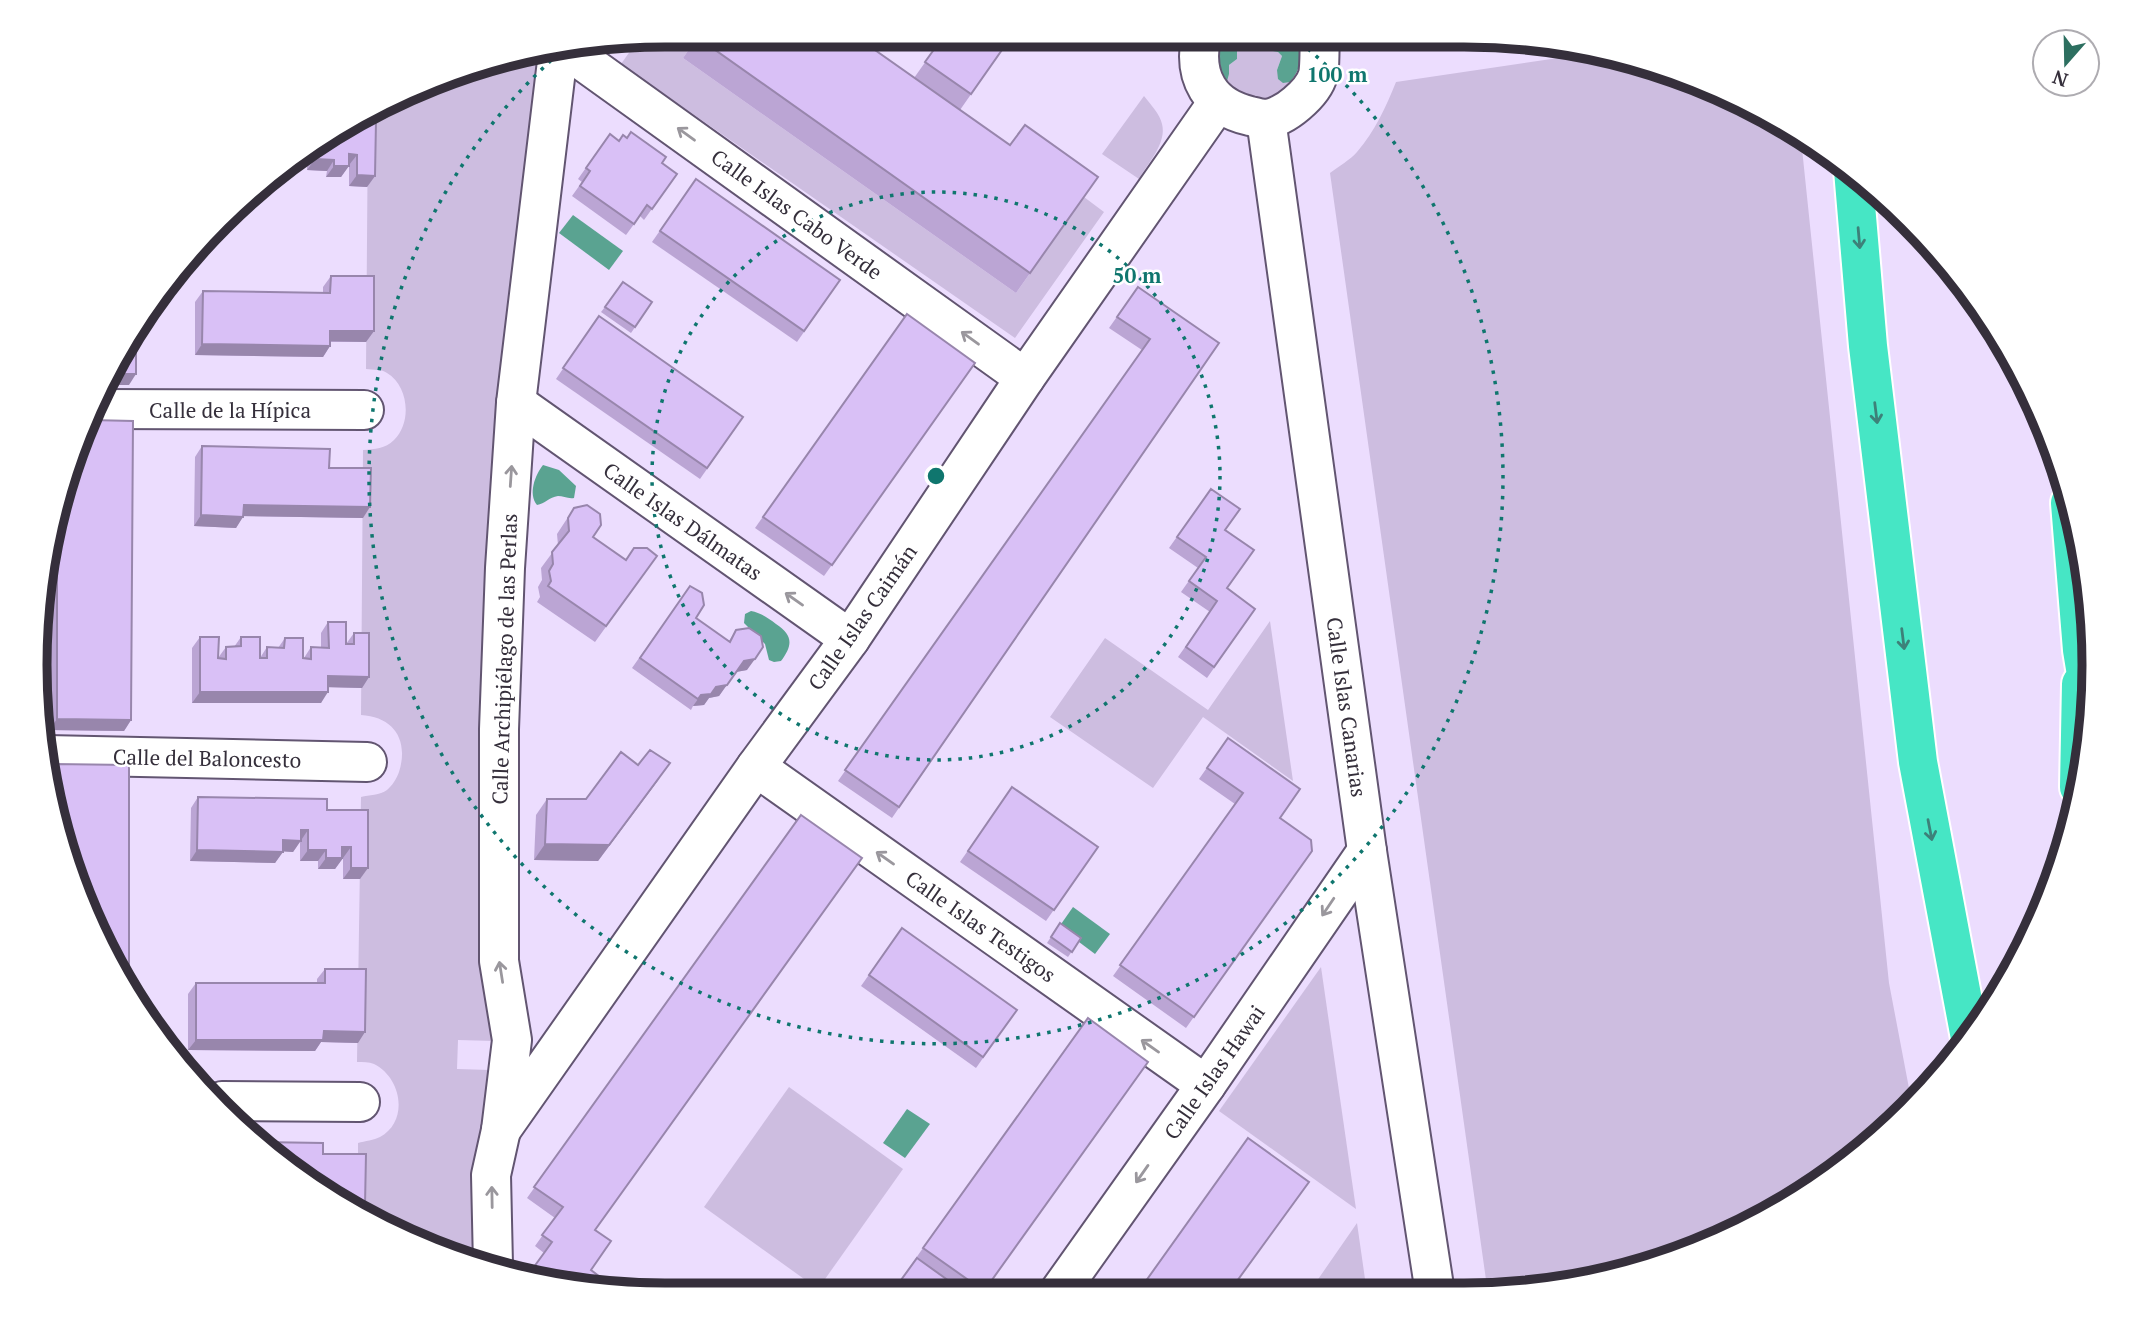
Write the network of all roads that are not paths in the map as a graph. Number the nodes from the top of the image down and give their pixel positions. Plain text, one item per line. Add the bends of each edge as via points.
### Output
1 (1199, 47) edge
2 (1325, 47) edge
3 (574, 55) edge
4 (558, 57) edge
5 (1218, 102) junction
6 (1266, 119) junction
7 (1854, 187) edge
8 (1026, 378) junction
9 (516, 403) junction
10 (103, 409) edge
11 (364, 410) dead end
12 (850, 639) junction
13 (54, 755) edge
14 (367, 762) dead end
15 (756, 766) junction
16 (1367, 851) junction
17 (1967, 1023) edge
18 (1206, 1085) junction
19 (227, 1101) edge
20 (360, 1102) dead end
21 (501, 1129) junction
22 (493, 1258) edge
23 (1065, 1283) edge
24 (1433, 1283) edge

1 - 5 street via 1199,69
2 - 6 street via 1318,76 1307,95
8 -> 3 street, Calle Islas Cabo Verde
4 - 9 street, Calle Archipiélago de las Perlas
5 - 6 street via 1238,113
5 - 8 street, Calle Islas Caimán
6 - 16 street, Calle Islas Canarias
7 -> 17 highway via 1868,346 1917,762
8 - 12 street, Calle Islas Caimán
12 -> 9 street, Calle Islas Dálmatas
21 -> 9 street, Calle Archipiélago de las Perlas via 512,1040 499,961 499,730
10 - 11 street, Calle de la Hípica
12 - 15 street, Calle Islas Caimán
13 - 14 street, Calle del Baloncesto
18 -> 15 street, Calle Islas Testigos
15 - 21 street, Calle Islas Caimán
16 -> 18 street, Calle Islas Hawai
16 - 24 street, Calle Islas Canarias
18 -> 23 street, Calle Islas Hawai
19 - 20 street
22 -> 21 street, Calle Archipiélago de las Perlas via 491,1175

